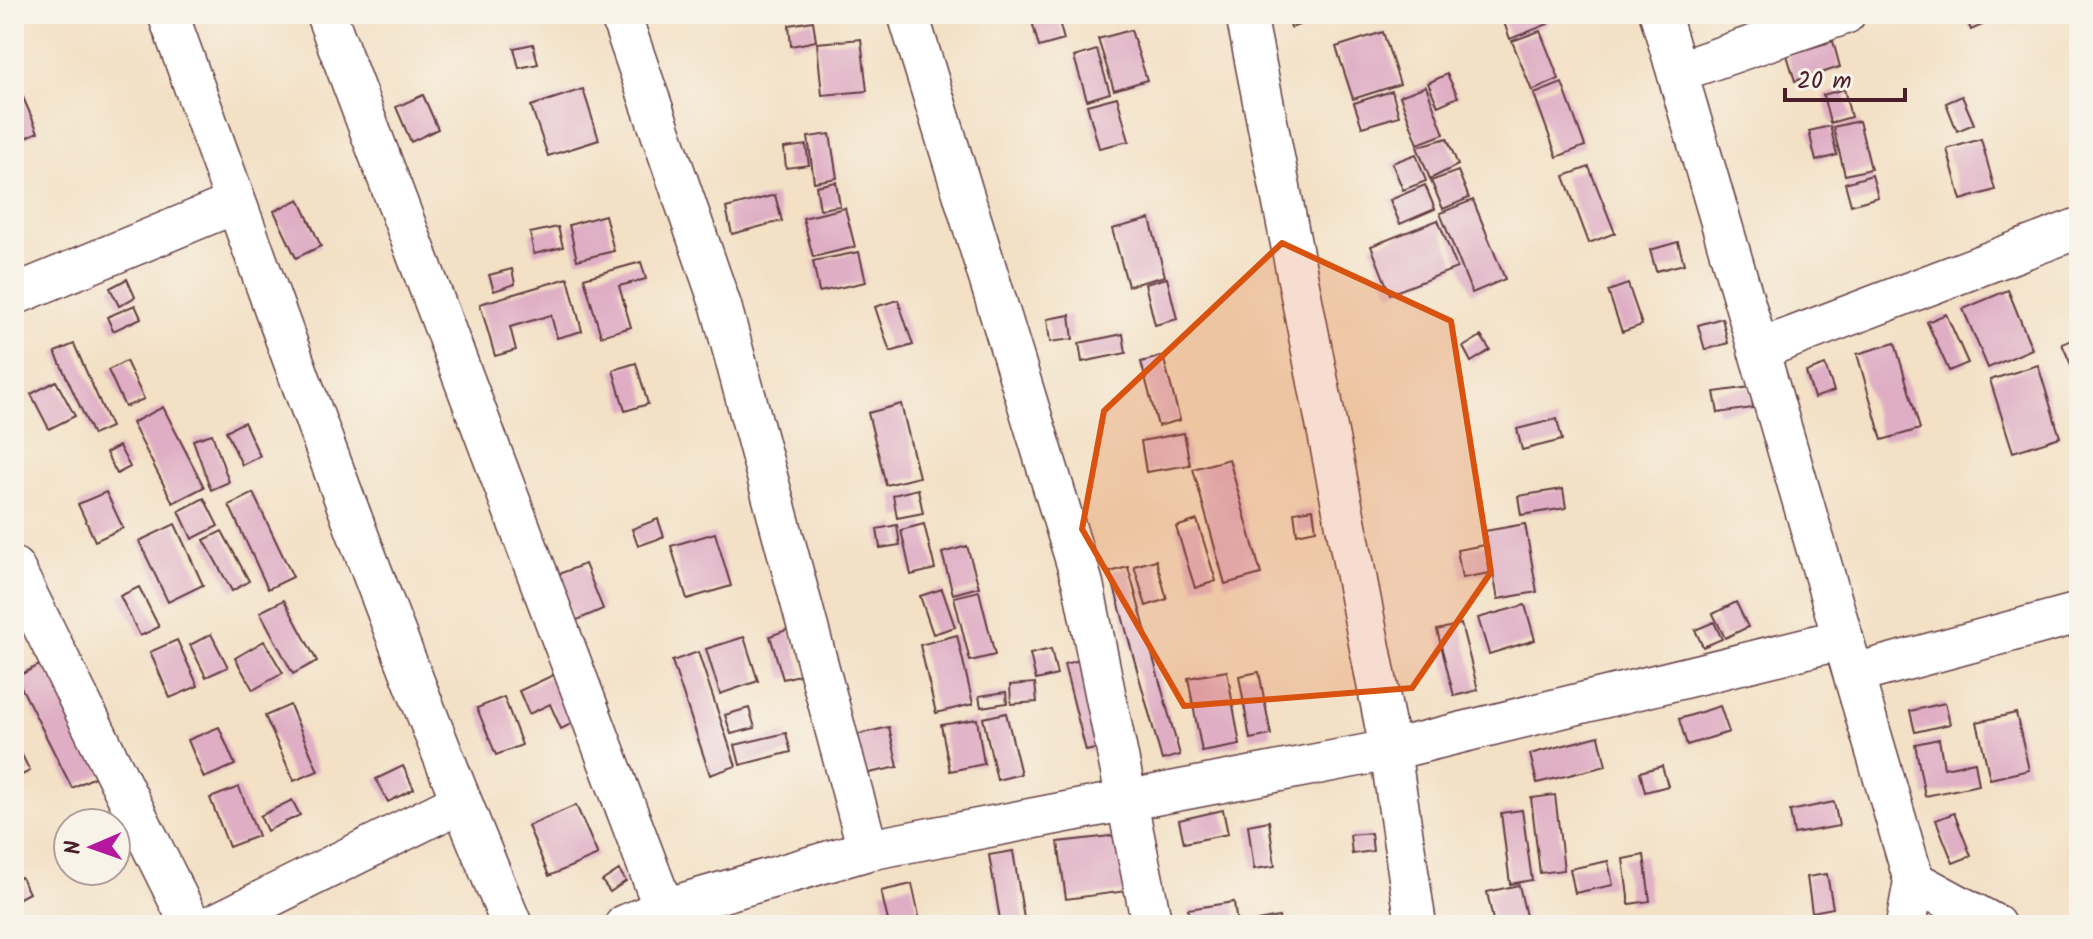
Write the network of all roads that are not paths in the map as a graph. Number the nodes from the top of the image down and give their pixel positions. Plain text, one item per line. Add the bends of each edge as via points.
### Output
1 (168, 14) edge
2 (326, 14) edge
3 (620, 14) edge
4 (908, 14) edge
5 (1246, 14) edge
6 (1660, 14) edge
7 (1845, 14) edge
8 (1677, 72) junction
9 (236, 203) junction
10 (2079, 228) edge
11 (14, 295) edge
12 (1758, 350) junction
13 (14, 568) edge
14 (2079, 613) edge
15 (1849, 656) junction
16 (1390, 750) junction
17 (1126, 801) junction
18 (461, 802) junction
19 (868, 850) junction
20 (1914, 881) junction
21 (664, 909) junction
22 (191, 925) edge
23 (213, 925) edge
24 (512, 925) edge
25 (625, 925) edge
26 (1152, 925) edge
27 (1416, 925) edge
28 (1906, 925) edge
29 (1995, 925) edge

1 - 9 street
2 - 21 street
3 - 19 street via 721,306
4 - 17 street via 1083,584
5 - 16 street
6 - 8 street
7 - 8 street
8 - 12 street
9 - 11 street
9 - 18 street
10 - 12 street
12 - 15 street
13 - 22 street
14 - 15 street
15 - 16 street
15 - 20 street
16 - 17 street
16 - 27 street
17 - 19 street
17 - 26 street
18 - 23 street
18 - 24 street
19 - 21 street
20 - 28 street
20 - 29 street
21 - 25 street

